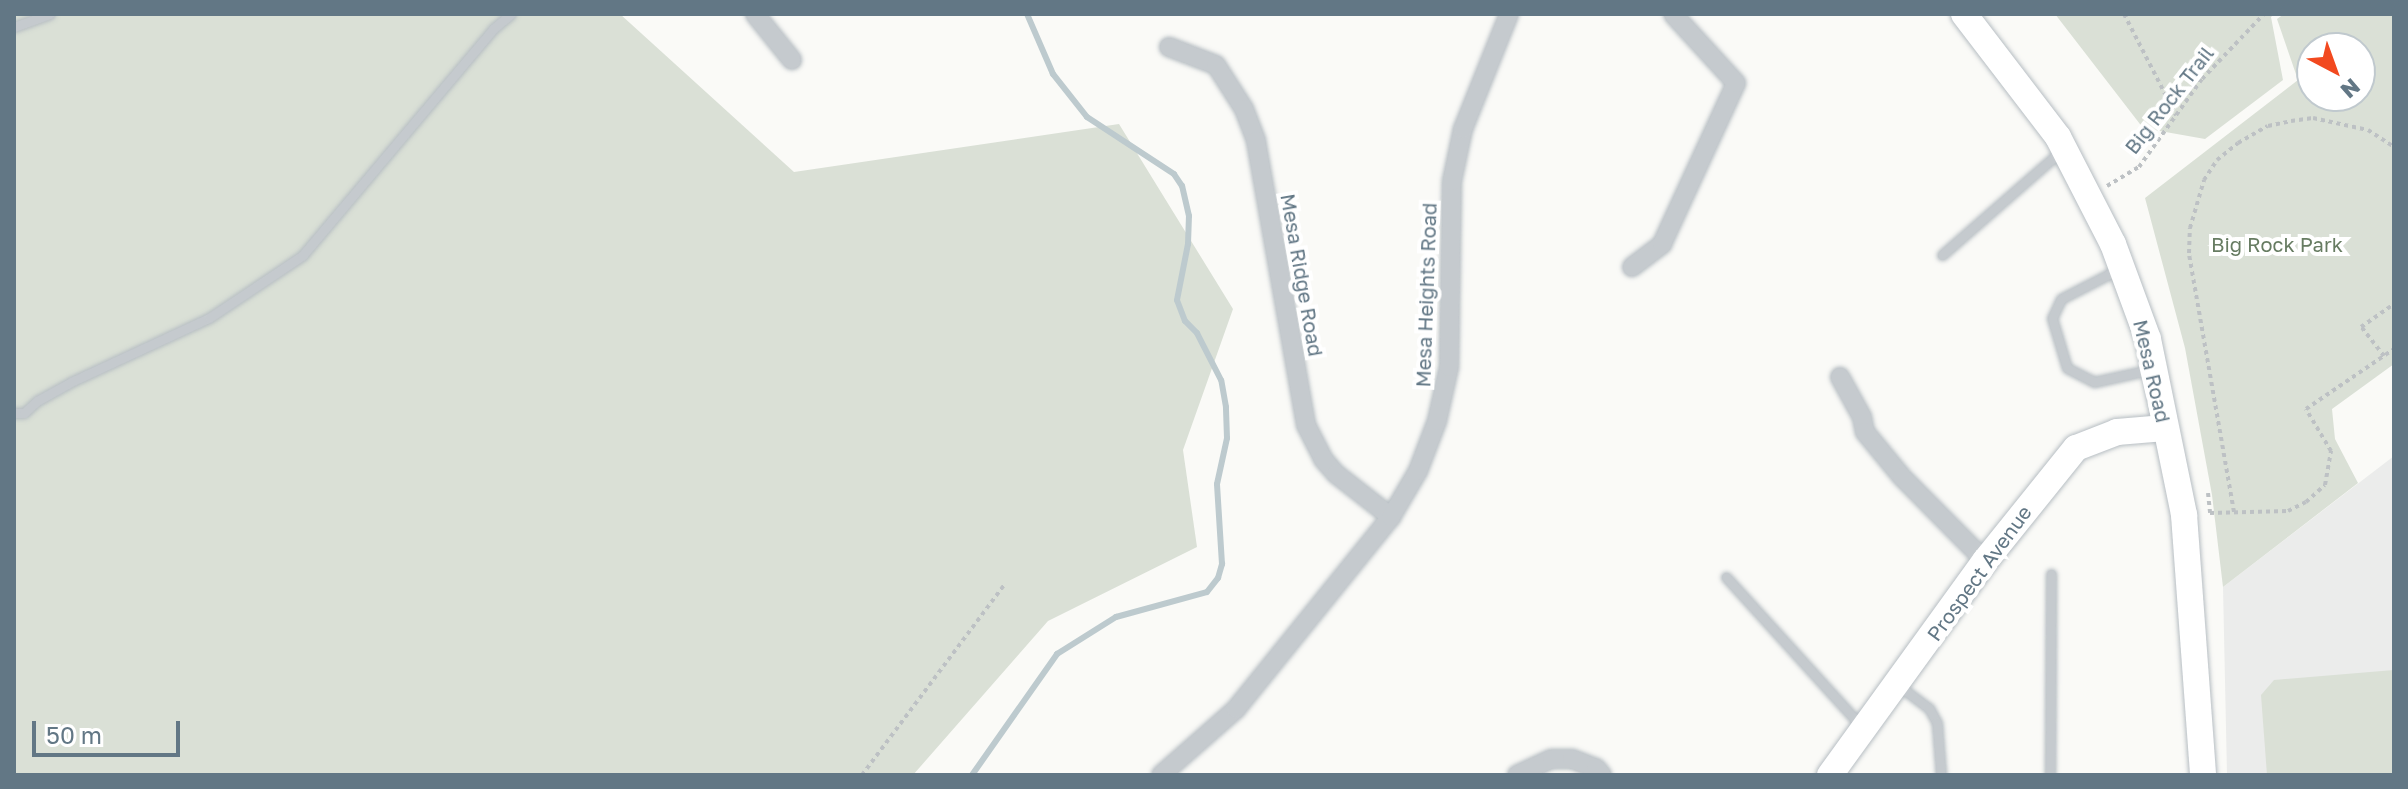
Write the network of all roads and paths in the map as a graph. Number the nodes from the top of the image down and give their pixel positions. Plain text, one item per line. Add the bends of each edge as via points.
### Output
1 (50, 14) edge
2 (511, 14) edge
3 (755, 14) edge
4 (1509, 14) edge
5 (1673, 14) edge
6 (1964, 14) edge
7 (2124, 14) edge
8 (2264, 14) edge
9 (14, 27) edge
10 (1169, 47) dead end
11 (792, 60) dead end
12 (2176, 115) junction
13 (2394, 147) edge
14 (2064, 148) junction
15 (2091, 196) junction
16 (1942, 255) dead end
17 (1632, 267) dead end
18 (2122, 268) junction
19 (2394, 304) edge
20 (2394, 349) edge
21 (2384, 356) junction
22 (2154, 369) junction
23 (1840, 377) dead end
24 (14, 413) edge
25 (2165, 428) junction
26 (2208, 493) dead end
27 (2234, 512) junction
28 (1391, 517) junction
29 (1985, 561) junction
30 (2051, 574) dead end
31 (1726, 577) dead end
32 (1005, 584) dead end
33 (1898, 685) junction
34 (1864, 730) junction
35 (862, 775) edge
36 (1161, 775) edge
37 (1517, 775) edge
38 (1602, 775) edge
39 (1830, 775) edge
40 (1941, 775) edge
41 (2050, 775) edge
42 (2203, 775) edge

1 - 9 lane
2 - 24 lane via 302,256 209,318 71,382 24,413
3 - 11 street
4 - 28 street, Mesa Heights Road via 1463,129 1452,181 1444,394 1428,447
5 - 17 street via 1736,83 1662,244
6 - 14 street, Mesa Road via 2030,95
7 - 12 path
8 - 12 path, Big Rock Trail via 2202,79
10 - 28 street, Mesa Ridge Road via 1216,65 1244,109 1256,141 1306,425 1336,474
12 - 15 path, Big Rock Trail via 2139,167
13 - 27 path via 2368,130 2313,118 2291,121 2268,126 2238,143 2204,180 2190,228 2189,253
14 - 15 street, Mesa Road
14 - 16 lane
15 - 18 street, Mesa Road
18 - 22 street, Mesa Road
18 - 22 lane via 2061,299 2052,318 2067,368 2094,382
19 - 21 path via 2361,327
20 - 21 path
21 - 27 path via 2306,409 2331,451 2325,485 2288,511
22 - 25 street, Mesa Road
23 - 29 street via 1865,432
25 - 29 street, Prospect Avenue via 2117,432 2076,448
25 - 42 street, Mesa Road via 2184,515
26 - 27 path via 2210,513
28 - 36 street, Mesa Heights Road via 1236,709
29 - 33 street, Prospect Avenue
30 - 41 lane
31 - 34 lane
32 - 35 path
33 - 34 street, Prospect Avenue
33 - 40 lane via 1929,708 1937,723
34 - 39 street, Prospect Avenue
37 - 38 street via 1552,759 1572,759

